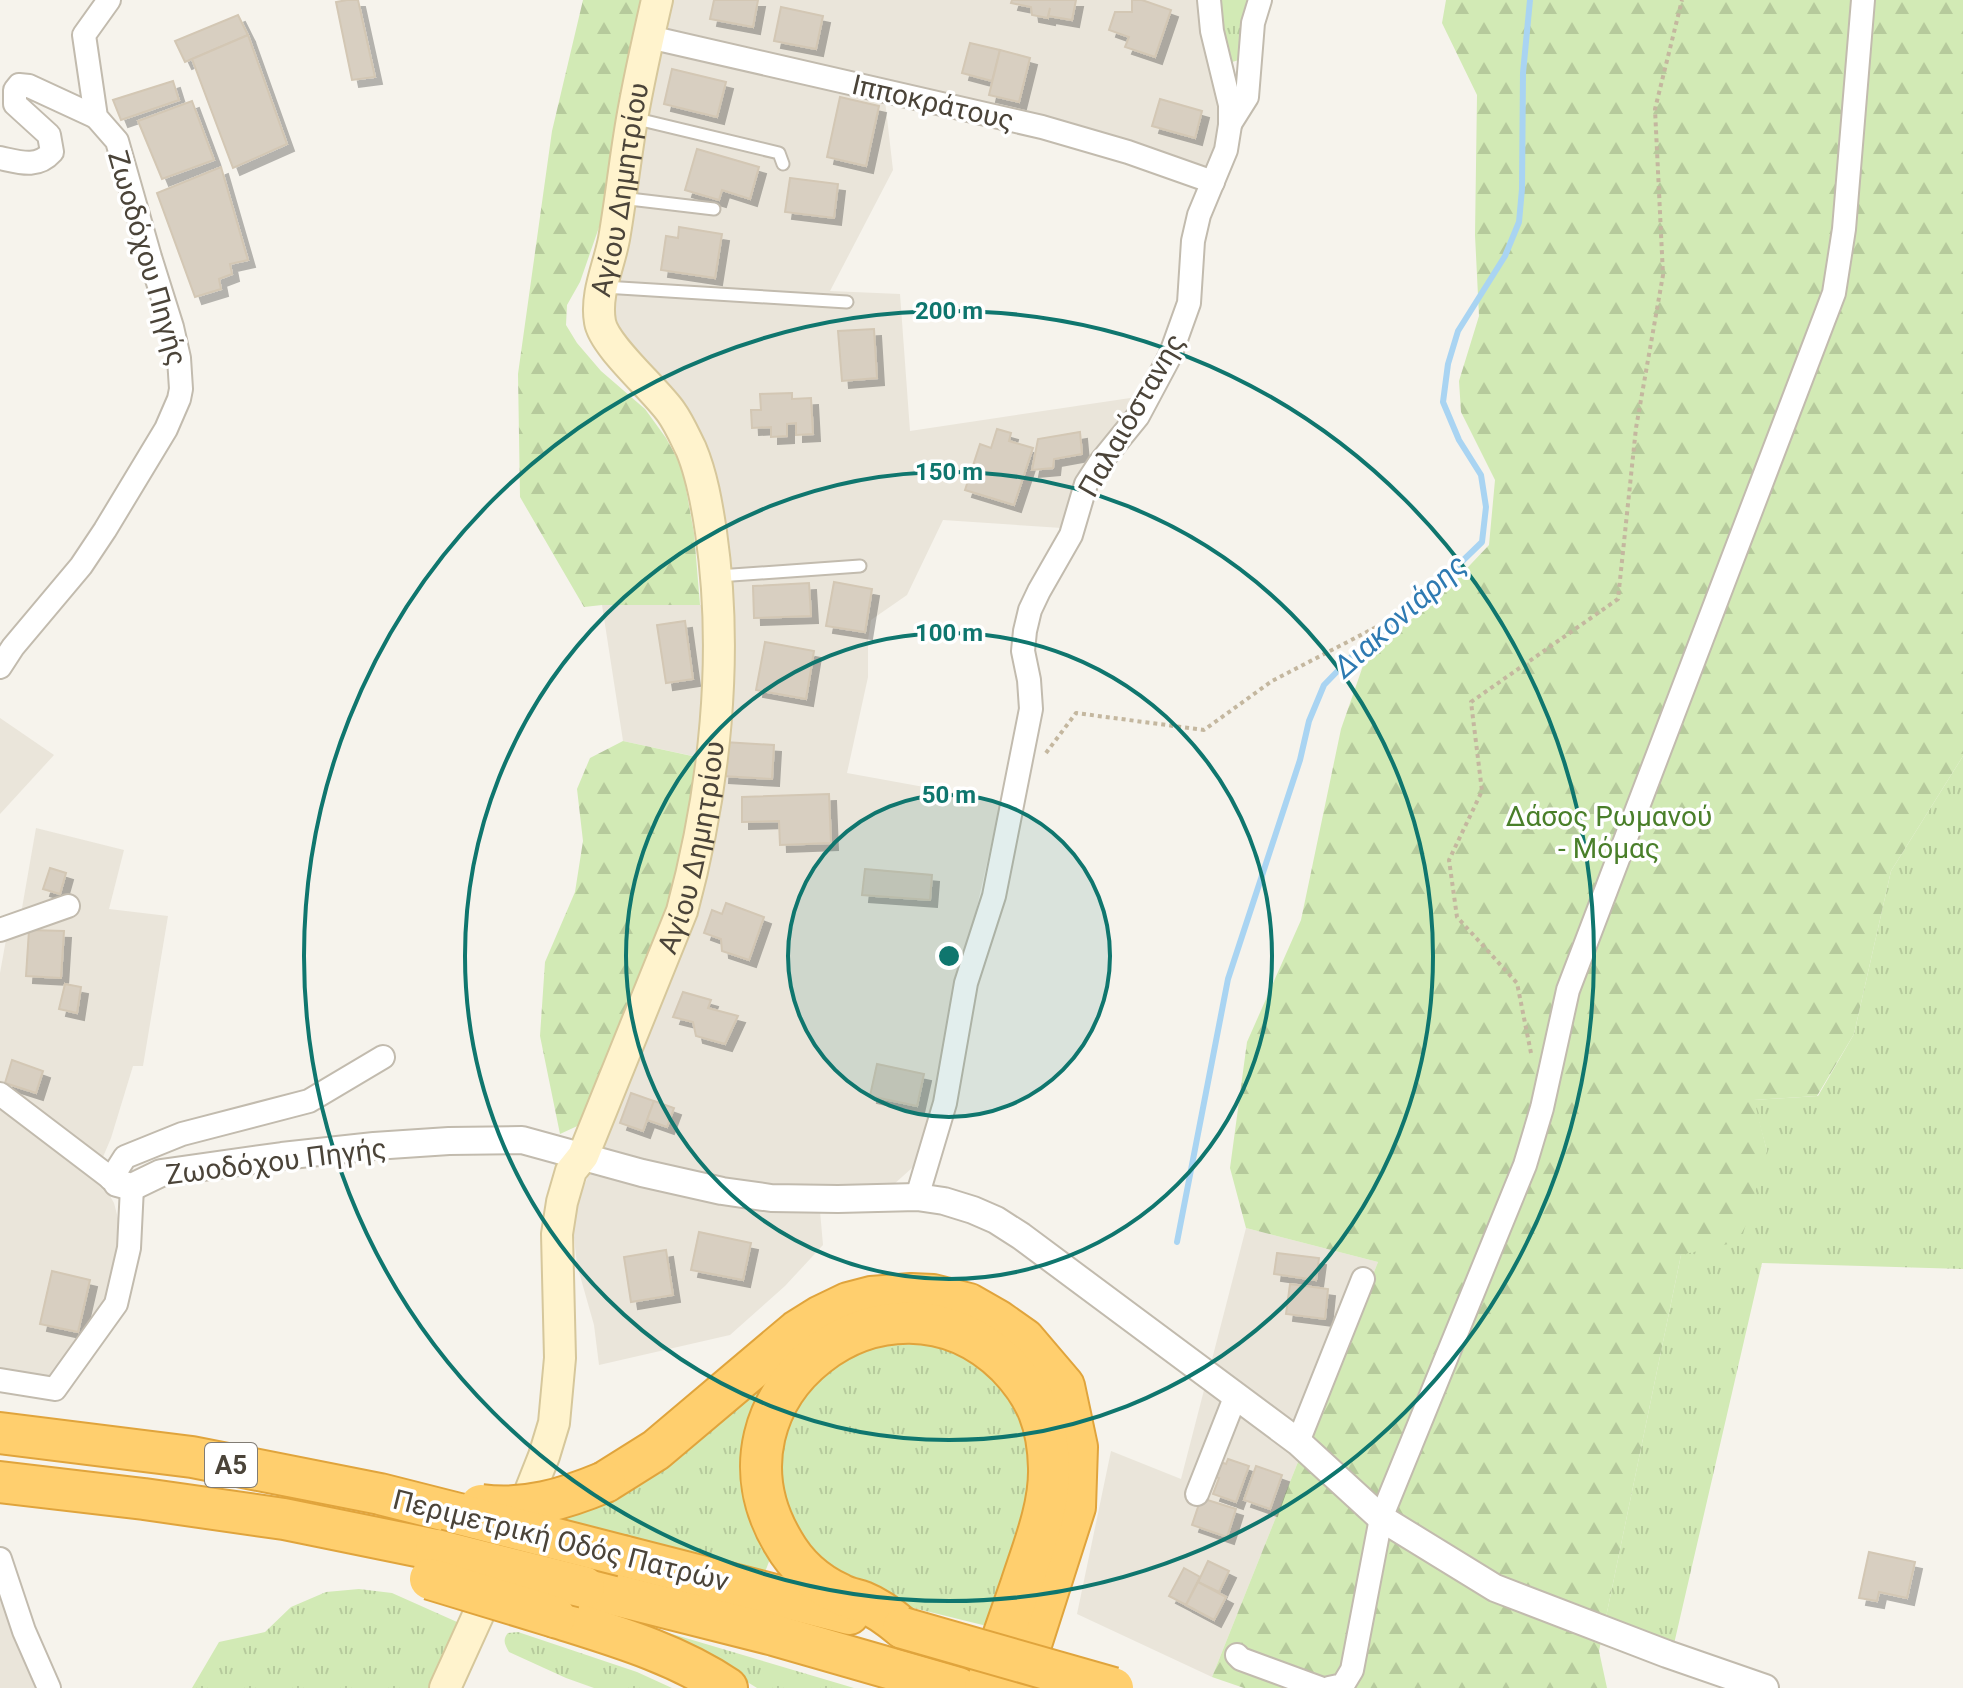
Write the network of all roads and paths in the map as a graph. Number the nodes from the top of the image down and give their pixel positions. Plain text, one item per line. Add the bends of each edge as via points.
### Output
1 (109, 0) edge
2 (657, 0) edge
3 (1209, 0) edge
4 (1260, 0) edge
5 (1682, 0) edge
6 (1863, 0) edge
7 (649, 37) junction
8 (96, 117) junction
9 (633, 118) junction
10 (1230, 125) junction
11 (0, 158) edge
12 (783, 164) dead end
13 (1213, 182) junction
14 (620, 198) junction
15 (714, 209) dead end
16 (601, 286) junction
17 (847, 302) dead end
18 (860, 566) dead end
19 (718, 576) junction
20 (1415, 607) dead end
21 (0, 667) edge
22 (1040, 761) dead end
23 (68, 906) dead end
24 (0, 930) edge
25 (383, 1057) dead end
26 (1533, 1061) dead end
27 (0, 1094) edge
28 (583, 1156) junction
29 (120, 1183) junction
30 (917, 1197) junction
31 (1363, 1279) dead end
32 (0, 1380) edge
33 (1236, 1395) junction
34 (0, 1433) edge
35 (1298, 1442) junction
36 (0, 1482) edge
37 (1197, 1494) dead end
38 (463, 1509) junction
39 (1381, 1518) junction
40 (0, 1559) edge
41 (433, 1564) junction
42 (903, 1628) junction
43 (1237, 1655) dead end
44 (49, 1688) edge
45 (445, 1688) edge
46 (727, 1688) edge
47 (958, 1688) edge
48 (985, 1688) edge
49 (1017, 1688) edge
50 (1113, 1688) edge
51 (1320, 1688) edge
52 (1329, 1688) edge
53 (1765, 1688) edge

1 - 8 street, Ζωοδόχου Πηγής via 84,35
2 - 7 main road, Αγίου Δημητρίου
3 - 10 street, Παλαιόστανης
4 - 10 street via 1247,97
5 - 26 path via 1655,109 1663,275 1636,428 1618,599 1471,702 1482,791 1449,860 1457,917 1517,983
6 - 39 street via 1834,293 1568,990 1525,1165
7 - 9 main road, Αγίου Δημητρίου
7 - 13 street, Ιπποκράτους via 1042,127
8 - 11 street via 19,85 15,104 49,135 52,152 41,162
8 - 21 street, Ζωοδόχου Πηγής via 117,141 172,327 181,389 166,429 105,530
9 - 12 lane via 779,153
9 - 14 main road, Αγίου Δημητρίου
10 - 13 street, Παλαιόστανης
13 - 30 street, Παλαιόστανης via 1193,241 1189,303 1170,356 1138,416 1086,484 1071,535 1030,610 1023,651 1031,709 994,896 966,983 945,1103
14 - 15 lane
14 - 16 main road, Αγίου Δημητρίου
16 - 17 lane
16 - 19 main road, Αγίου Δημητρίου via 599,312 608,341 671,412 692,452 707,503
18 - 19 lane
19 - 28 main road, Αγίου Δημητρίου via 718,694 693,871 672,937
20 - 22 path via 1272,681 1204,730 1076,713
23 - 24 street
25 - 29 street via 309,1101 182,1134 125,1157
27 - 29 street
28 - 29 street, Ζωοδόχου Πηγής via 522,1140 374,1146 253,1159
28 - 30 street, Ζωοδόχου Πηγής via 771,1198
28 - 45 main road, Αγίου Δημητρίου via 571,1171 557,1234 560,1358 554,1423 507,1550
29 - 32 street via 129,1248 116,1304 55,1389
30 - 33 street, Ζωοδόχου Πηγής via 973,1210 1009,1228
31 - 35 street
33 - 35 street, Ζωοδόχου Πηγής
33 - 37 street
34 - 38 highway, Περιμετρική Οδός Πατρών / Α5 via 192,1457
35 - 39 street, Ζωοδόχου Πηγής
36 - 41 highway, Περιμετρική Οδός Πατρών / Α5 via 284,1519
38 - 42 highway, Περιμετρική Οδός Πατρών, bridge
38 - 49 highway, bridge via 538,1504 605,1482 656,1450 797,1331 848,1303 889,1294 933,1295 969,1304 1024,1339 1064,1386 1077,1447 1075,1507
39 - 52 street via 1352,1670 1343,1685
39 - 53 street, Ζωοδόχου Πηγής via 1495,1588
40 - 44 street
41 - 46 highway, bridge via 555,1617 645,1646
41 - 47 highway, Περιμετρική Οδός Πατρών / Α5, bridge via 584,1587 666,1606
42 - 48 highway via 882,1611 820,1584 793,1558 765,1499 761,1452 779,1395 816,1356 865,1329 909,1323 950,1330 996,1355 1030,1393 1047,1443 1044,1508
42 - 50 highway, Περιμετρική Οδός Πατρών, bridge
43 - 51 street

